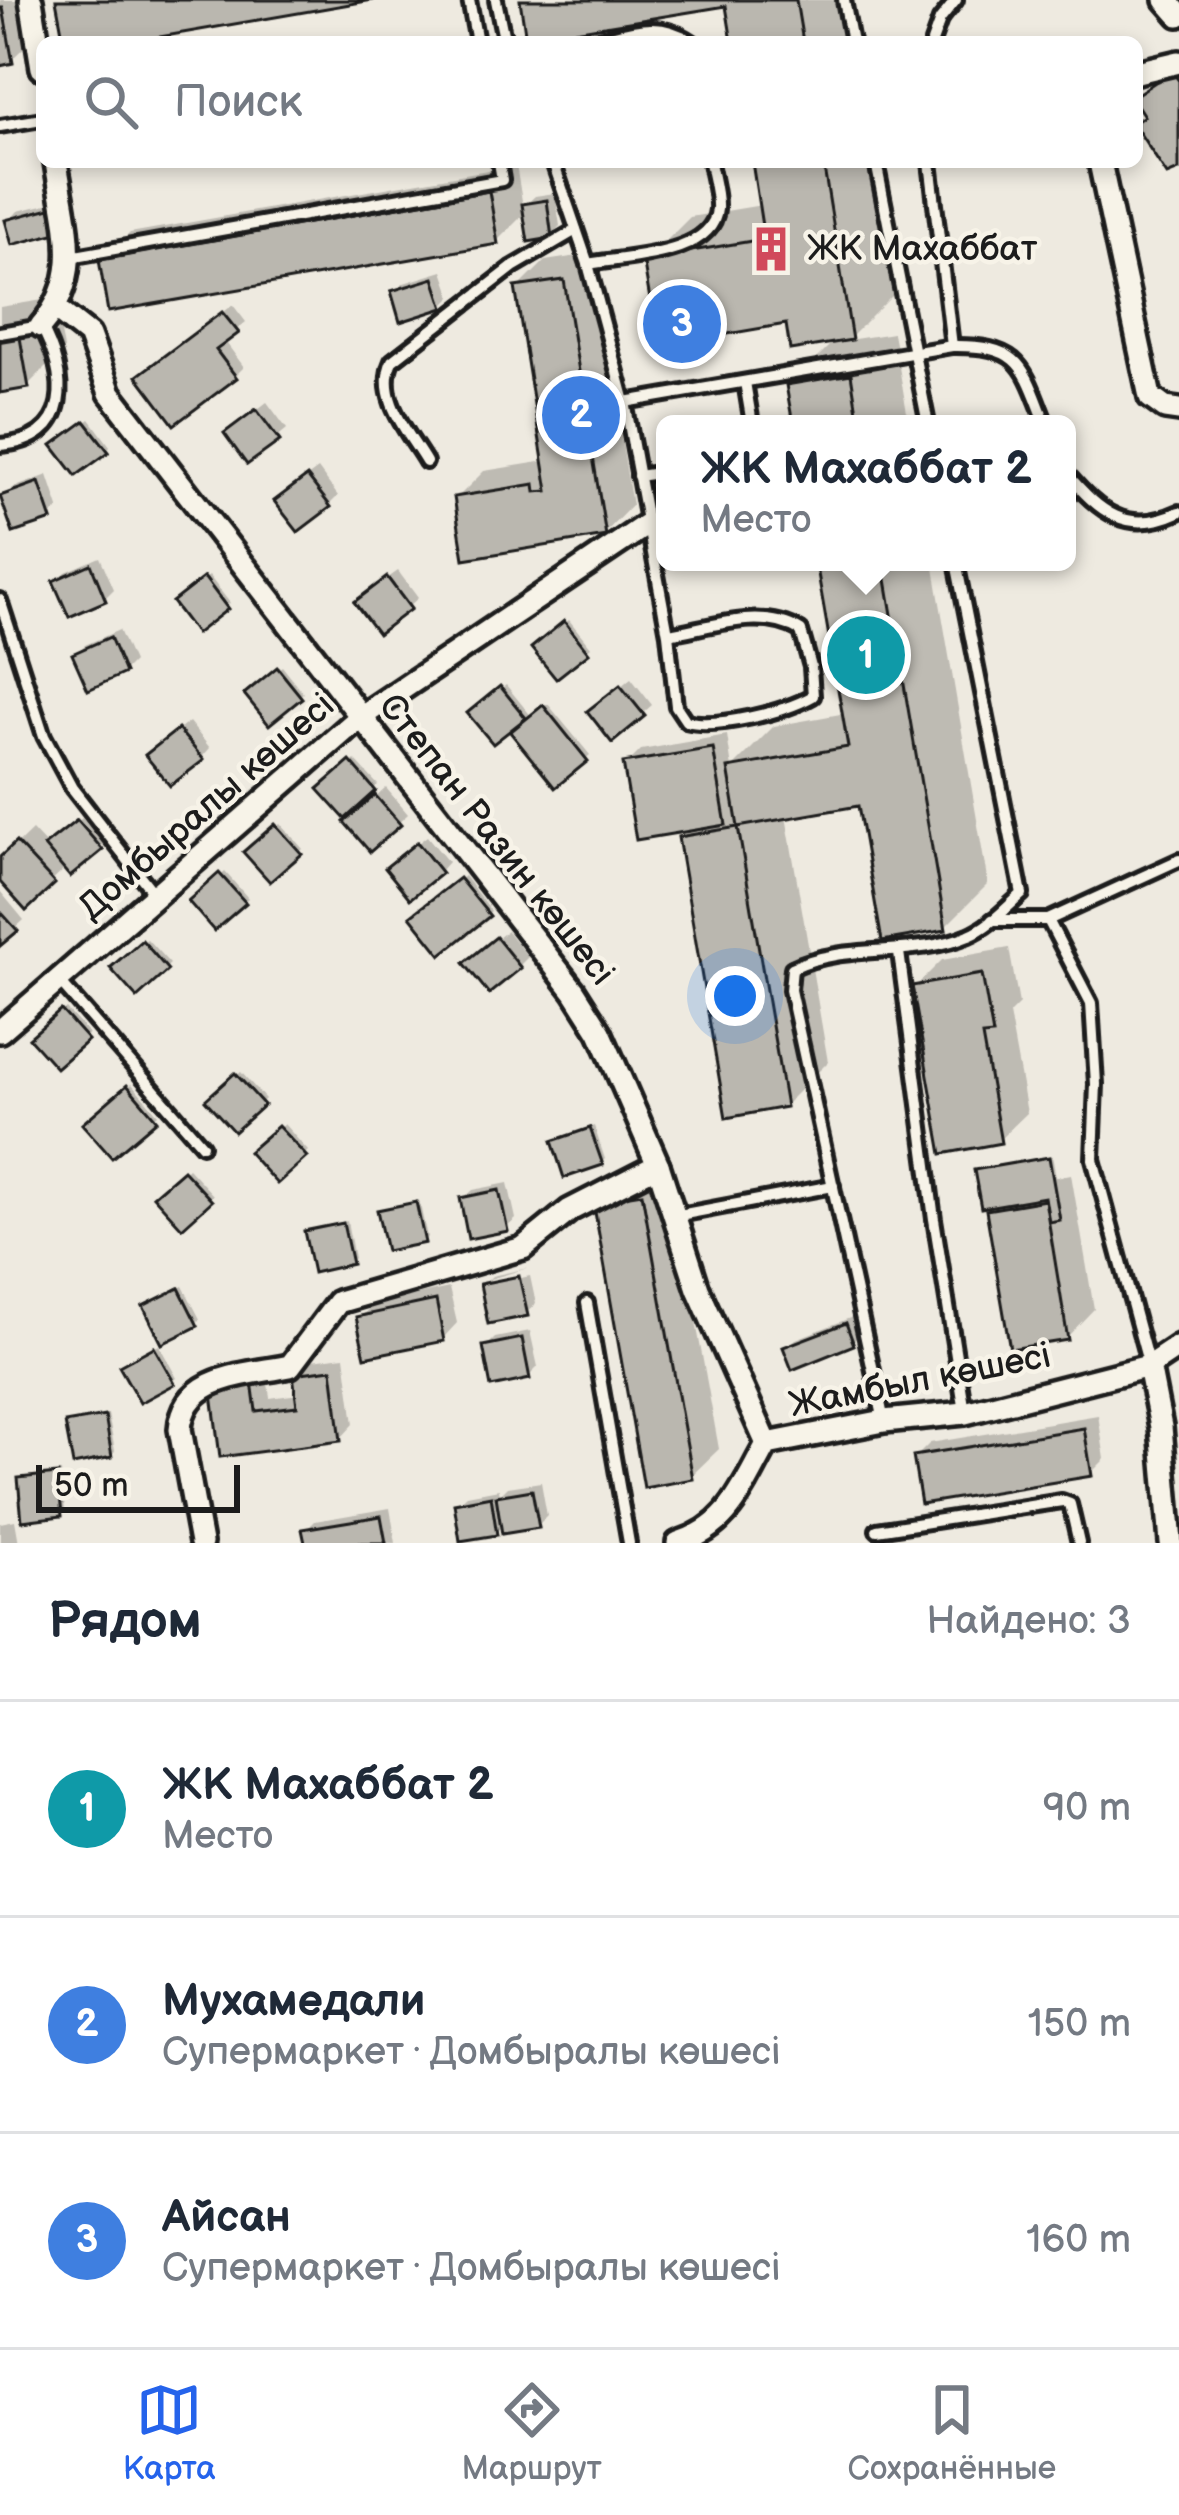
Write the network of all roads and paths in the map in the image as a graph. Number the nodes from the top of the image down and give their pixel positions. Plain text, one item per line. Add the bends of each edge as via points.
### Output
1 (31, 0) edge
2 (469, 0) edge
3 (496, 0) edge
4 (844, 0) edge
5 (956, 0) edge
6 (37, 36) edge
7 (474, 36) edge
8 (504, 36) edge
9 (614, 36) edge
10 (683, 36) edge
11 (851, 36) edge
12 (934, 36) edge
13 (1179, 62) edge
14 (1143, 71) edge
15 (36, 120) edge
16 (0, 126) edge
17 (57, 168) edge
18 (500, 168) edge
19 (555, 168) edge
20 (711, 168) edge
21 (877, 168) edge
22 (931, 168) edge
23 (1101, 168) edge
24 (577, 230) junction
25 (70, 257) junction
26 (588, 264) junction
27 (48, 318) junction
28 (0, 333) edge
29 (952, 346) junction
30 (914, 353) junction
31 (745, 382) junction
32 (625, 402) junction
33 (1179, 410) edge
34 (750, 415) edge
35 (926, 415) edge
36 (1042, 415) edge
37 (0, 446) edge
38 (427, 462) dead end
39 (656, 473) edge
40 (638, 476) junction
41 (1076, 484) edge
42 (1179, 512) edge
43 (646, 525) junction
44 (958, 571) edge
45 (0, 600) edge
46 (668, 634) junction
47 (359, 718) junction
48 (1179, 860) edge
49 (155, 895) junction
50 (992, 920) junction
51 (1048, 920) junction
52 (899, 952) junction
53 (59, 981) junction
54 (0, 1031) edge
55 (202, 1145) dead end
56 (658, 1165) junction
57 (833, 1186) junction
58 (674, 1216) junction
59 (587, 1303) dead end
60 (1179, 1346) edge
61 (1149, 1366) junction
62 (965, 1413) junction
63 (884, 1421) junction
64 (767, 1444) junction
65 (877, 1530) dead end
66 (201, 1543) edge
67 (629, 1543) edge
68 (678, 1543) edge
69 (1079, 1543) edge
70 (1171, 1543) edge

1 - 6 street
2 - 7 lane
3 - 8 lane
4 - 11 lane
5 - 12 lane
9 - 10 lane via 649,28
13 - 14 street
15 - 16 lane
17 - 25 street
18 - 25 lane via 502,180
19 - 24 lane
20 - 26 lane via 717,211 693,245
21 - 30 lane
22 - 29 lane
23 - 33 street via 1150,397
24 - 26 lane
24 - 38 lane via 513,267 392,361 385,377 390,401
25 - 27 street via 66,289
26 - 32 lane
27 - 28 lane
27 - 37 lane via 62,399 45,428
27 - 47 street, Степан Разин көшесі via 89,334 110,393
29 - 30 lane
29 - 36 lane via 989,345 1010,356
30 - 31 lane
30 - 35 lane
31 - 32 lane
31 - 34 lane
32 - 40 lane
39 - 40 lane
40 - 43 lane
41 - 42 lane via 1098,510 1131,521
43 - 46 lane
43 - 47 street, Домбыралы көшесі
44 - 50 lane via 1022,894
45 - 49 lane via 44,736 72,788
46 - 46 lane via 676,706 686,721 703,725 813,696 801,631 783,620
47 - 49 street, Домбыралы көшесі
47 - 56 street, Степан Разин көшесі via 574,991 601,1032
48 - 51 lane
49 - 53 street, Домбыралы көшесі
50 - 51 lane
50 - 52 lane via 970,935
51 - 61 lane via 1091,1003 1093,1159
52 - 57 lane via 812,958 792,968 790,990
52 - 62 lane
53 - 54 street, Домбыралы көшесі
53 - 55 lane
56 - 58 street, Степан Разин көшесі
56 - 66 street via 571,1210 523,1248 338,1302 290,1366 209,1383 189,1397 180,1429
57 - 58 lane
57 - 63 lane
58 - 64 street, Степан Разин көшесі
59 - 67 lane
60 - 61 street, Жамбыл көшесі
61 - 62 street, Жамбыл көшесі
61 - 70 street
62 - 63 street, Жамбыл көшесі
63 - 64 street, Жамбыл көшесі
64 - 68 street, Жамбыл көшесі via 720,1520
65 - 69 lane via 1062,1501 1075,1514

